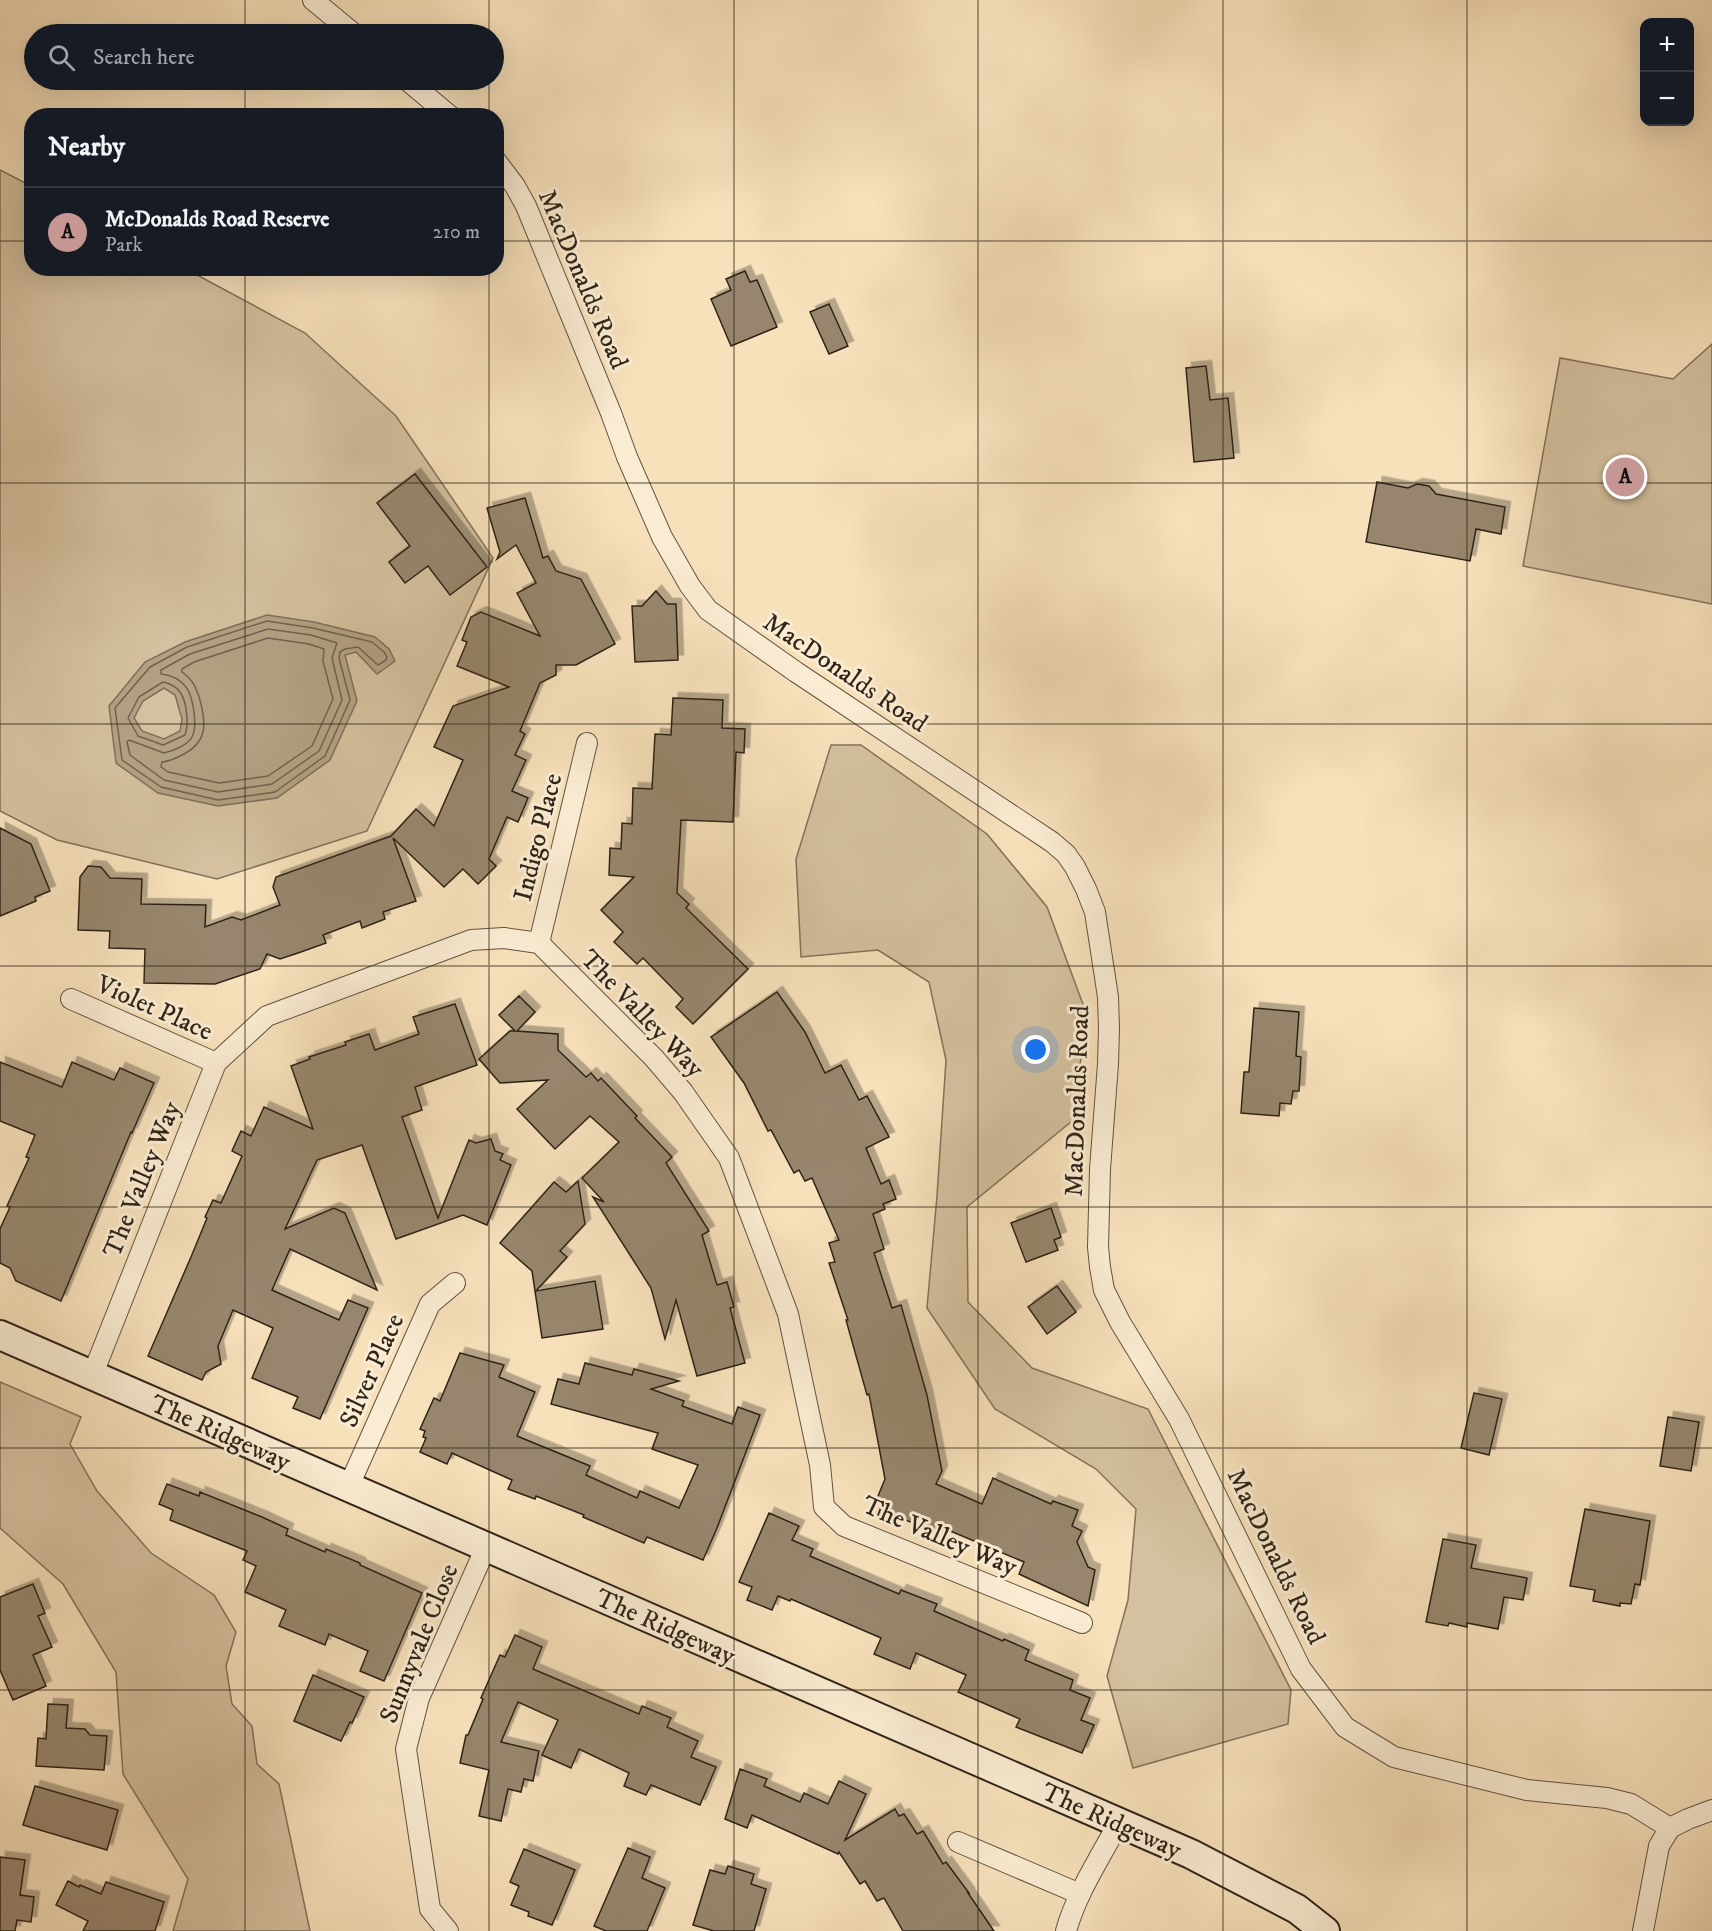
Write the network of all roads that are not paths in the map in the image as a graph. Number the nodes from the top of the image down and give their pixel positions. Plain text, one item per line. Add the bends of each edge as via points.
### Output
1 (313, 0) edge
2 (342, 24) edge
3 (419, 90) edge
4 (440, 108) edge
5 (504, 172) edge
6 (587, 743) dead end
7 (539, 943) junction
8 (72, 999) dead end
9 (216, 1064) junction
10 (455, 1283) dead end
11 (0, 1335) edge
12 (92, 1376) junction
13 (348, 1488) junction
14 (486, 1547) junction
15 (1082, 1623) dead end
16 (1712, 1810) edge
17 (1119, 1822) junction
18 (1670, 1828) junction
19 (958, 1842) dead end
20 (1080, 1894) junction
21 (448, 1931) edge
22 (1066, 1931) edge
23 (1325, 1931) edge
24 (1643, 1931) edge

1 - 2 street
3 - 4 street
5 - 18 street, MacDonalds Road via 526,206 662,537 708,610 1052,842 1075,867 1095,912 1108,997 1109,1052 1098,1247 1104,1290 1179,1419 1302,1669 1344,1727 1394,1757 1527,1790 1631,1804
6 - 7 street, Indigo Place
7 - 9 street, The Valley Way via 504,938 471,940 267,1016
7 - 15 street, The Valley Way via 654,1058 729,1158 788,1314 820,1465 824,1507 844,1526
8 - 9 street, Violet Place
9 - 12 street, The Valley Way
10 - 13 street, Silver Place via 430,1304
11 - 12 street, The Ridgeway
12 - 13 street, The Ridgeway
13 - 14 street, The Ridgeway
14 - 17 street, The Ridgeway
14 - 21 street, Sunnyvale Close via 419,1698 406,1749 430,1909
16 - 18 street
17 - 20 street
17 - 23 street, The Ridgeway via 1297,1909
18 - 24 street via 1659,1846
19 - 20 street
20 - 22 street

